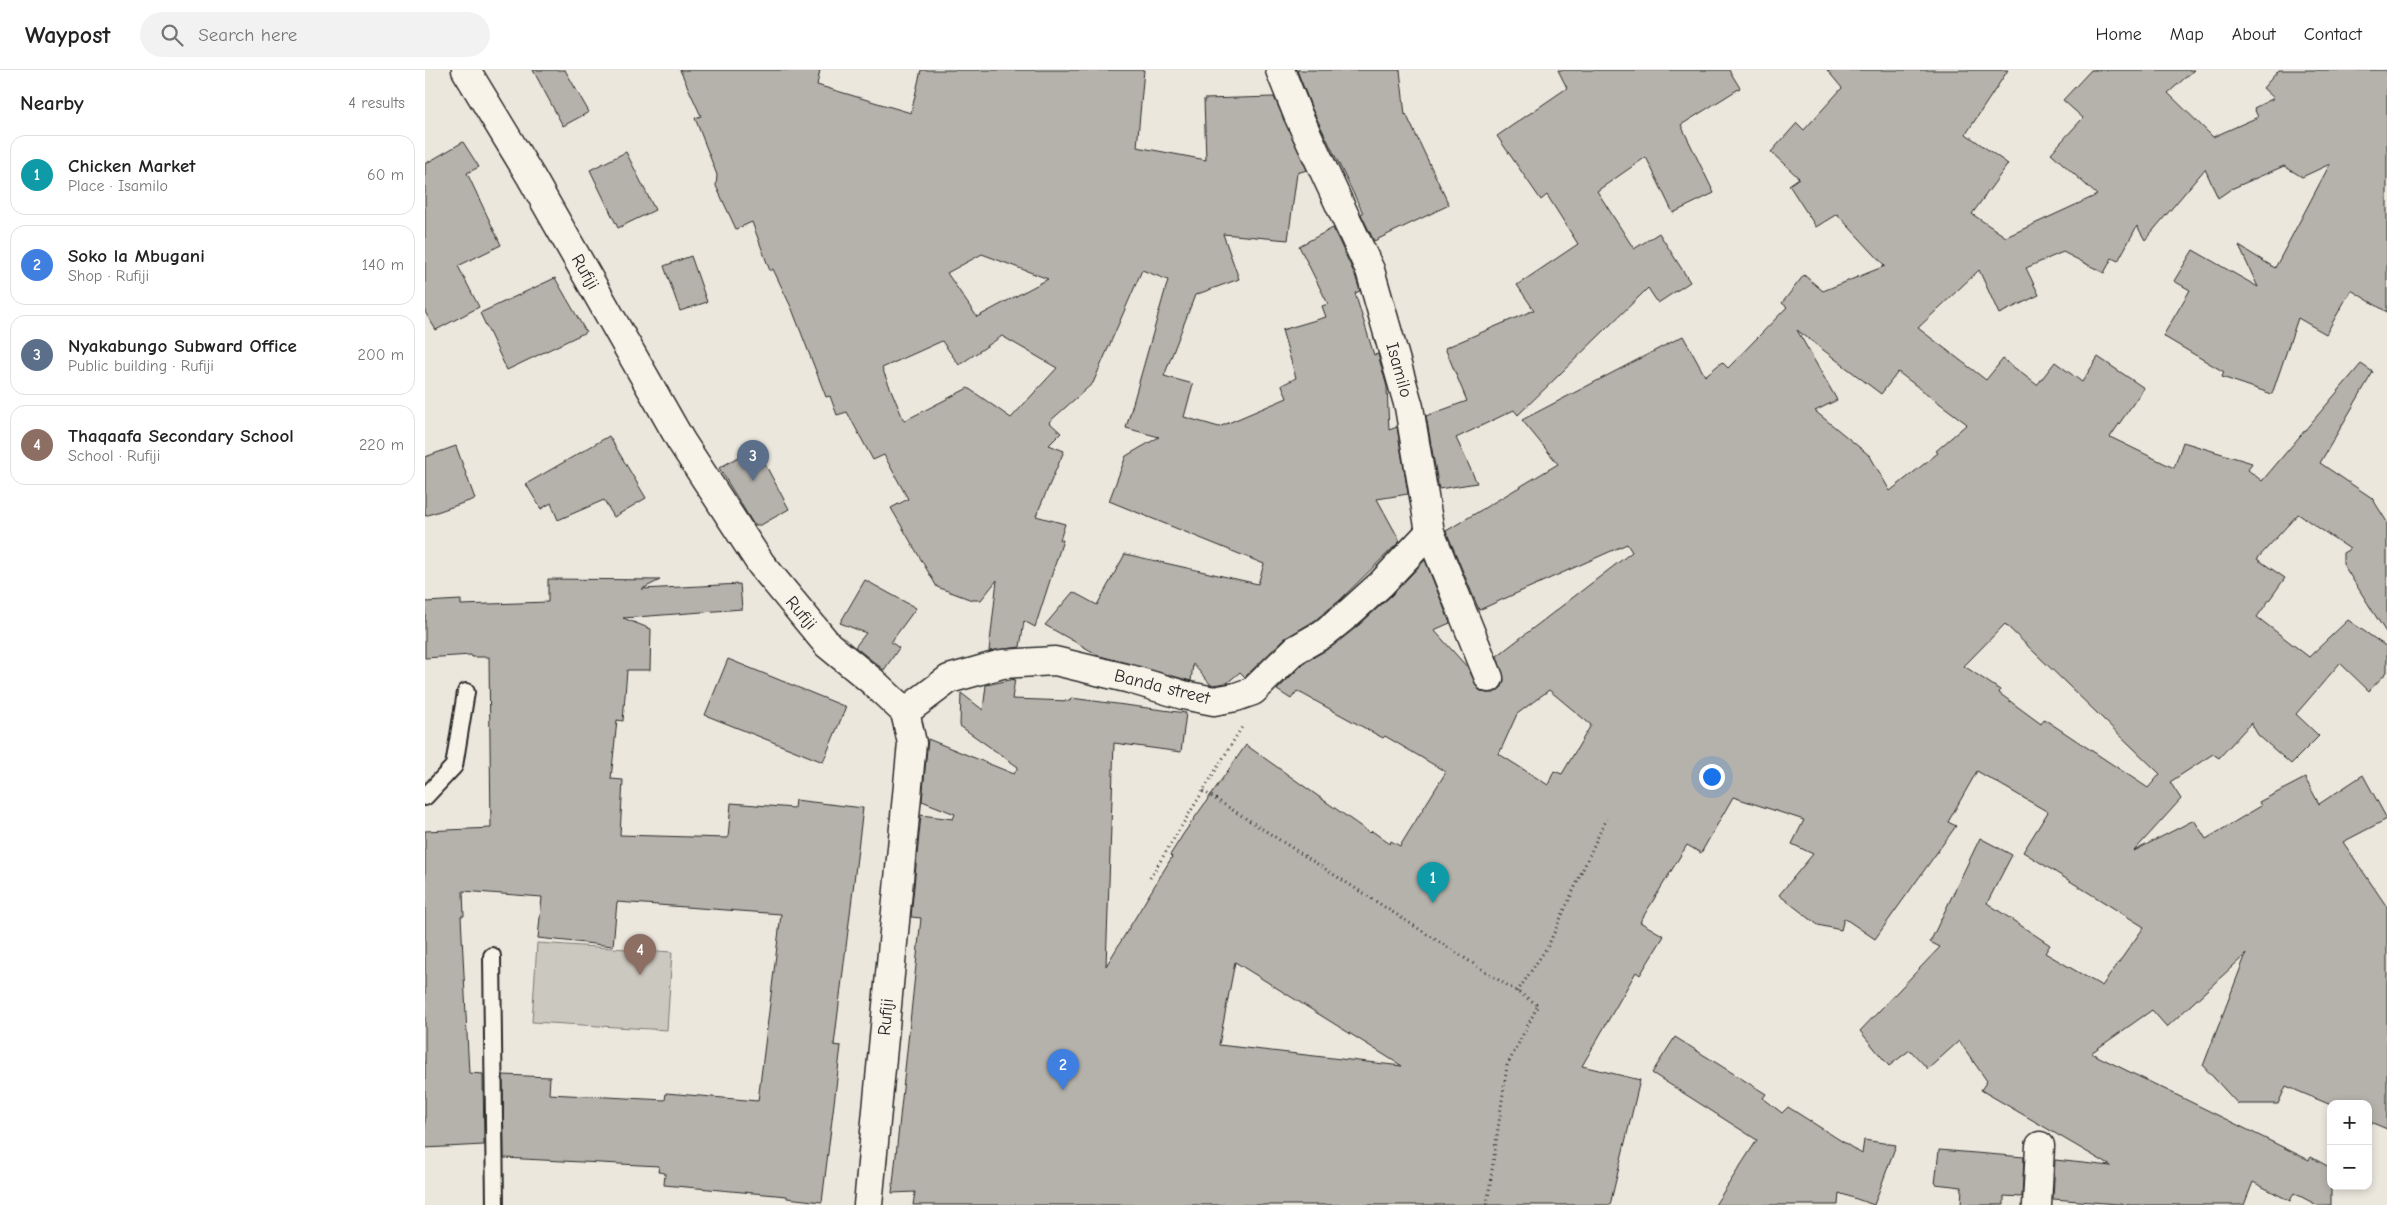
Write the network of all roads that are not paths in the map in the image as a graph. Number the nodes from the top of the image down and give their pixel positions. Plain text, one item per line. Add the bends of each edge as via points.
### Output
1 (466, 70) edge
2 (1280, 70) edge
3 (1430, 532) junction
4 (1489, 678) dead end
5 (466, 692) dead end
6 (905, 712) junction
7 (425, 797) edge
8 (492, 956) dead end
9 (2041, 1146) dead end
10 (495, 1205) edge
11 (868, 1205) edge
12 (2037, 1205) edge

1 - 6 street, Rufiji via 681,442 761,564 829,645
2 - 3 street, Isamilo via 1297,115 1370,270 1409,407
3 - 4 street, Isamilo
3 - 6 street, Banda street via 1349,613 1323,634 1295,650 1253,691 1236,697 1214,701 1183,695 1130,678 1055,661 1002,664 949,679
5 - 7 lane via 454,766
6 - 11 street, Rufiji via 911,743
8 - 10 lane
9 - 12 street

